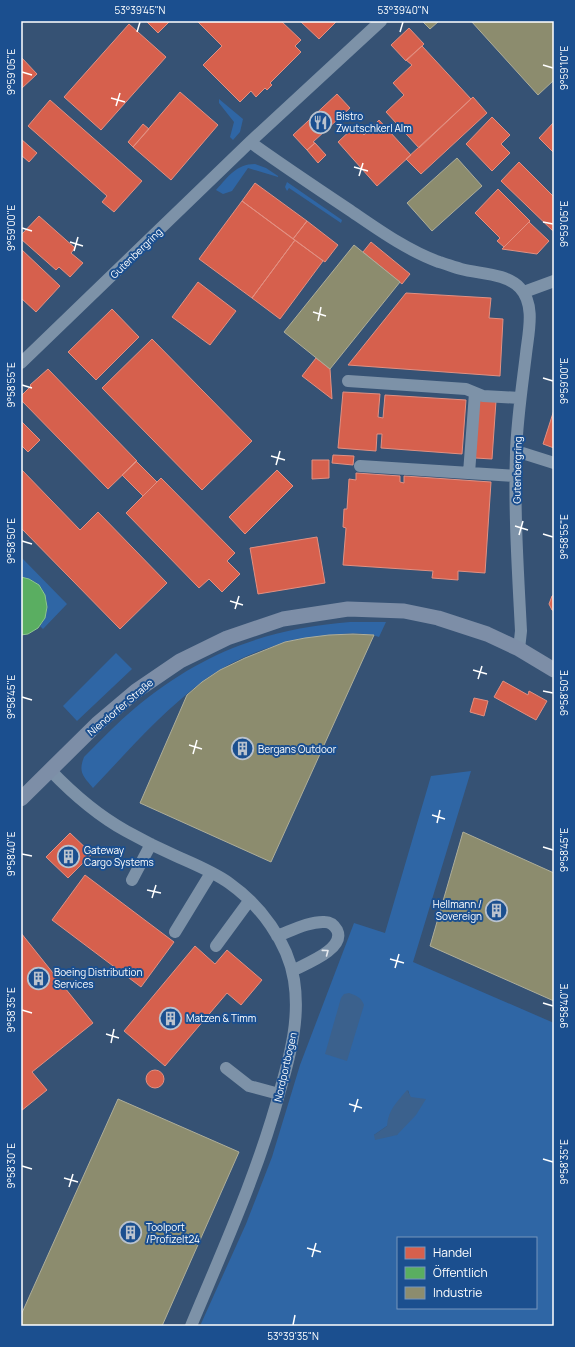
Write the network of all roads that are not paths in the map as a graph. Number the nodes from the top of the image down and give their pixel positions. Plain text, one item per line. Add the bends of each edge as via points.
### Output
1 (381, 21) edge
2 (250, 142) junction
3 (554, 281) edge
4 (524, 292) junction
5 (21, 363) edge
6 (348, 381) dead end
7 (475, 393) junction
8 (520, 398) junction
9 (516, 451) junction
10 (554, 463) edge
11 (360, 466) dead end
12 (469, 473) junction
13 (516, 476) junction
14 (519, 649) junction
15 (554, 670) edge
16 (50, 770) junction
17 (21, 799) edge
18 (151, 844) junction
19 (211, 873) junction
20 (132, 880) dead end
21 (249, 901) junction
22 (175, 932) dead end
23 (277, 936) junction
24 (216, 946) dead end
25 (292, 971) junction
26 (226, 1068) dead end
27 (279, 1094) junction
28 (191, 1326) edge

1 - 2 street, Gutenbergring
2 - 4 street via 413,250 436,261 508,280
2 - 5 street, Gutenbergring
3 - 4 street
4 - 8 street, Gutenbergring via 529,304 530,320
6 - 7 street via 466,389
7 - 8 street via 483,396
7 - 12 street
8 - 9 street, Gutenbergring
9 - 10 street
9 - 13 street, Gutenbergring
11 - 12 street
12 - 13 street
13 - 14 street, Gutenbergring via 521,631
14 - 15 main road, Niendorfer Straße
14 - 16 main road, Niendorfer Straße via 462,625 404,611 348,609 283,619 227,638 180,661 136,691 97,724
16 - 17 main road, Niendorfer Straße
16 - 18 street, Nordportbogen via 74,795 100,815
18 - 19 street, Nordportbogen
18 - 20 street
19 - 21 street, Nordportbogen via 229,883
19 - 22 street
21 - 23 street, Nordportbogen
21 - 24 street
23 - 25 street, Nordportbogen
25 -> 23 street via 325,954 338,940 338,931 326,922 316,922
25 - 27 street, Nordportbogen via 296,1018 293,1042
26 - 27 street via 249,1086
27 - 28 street, Nordportbogen via 255,1170

